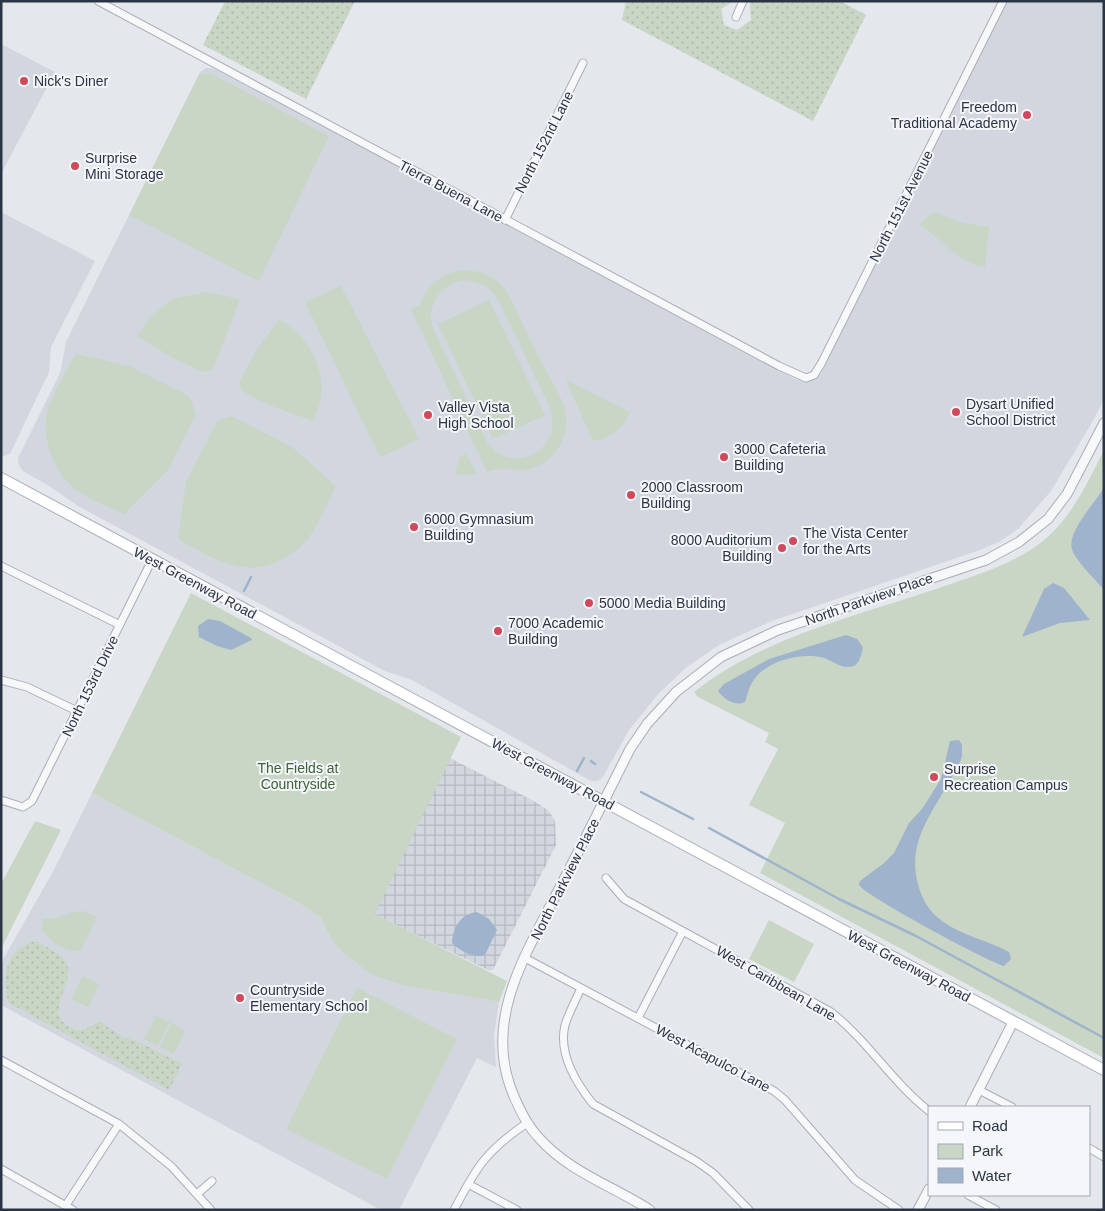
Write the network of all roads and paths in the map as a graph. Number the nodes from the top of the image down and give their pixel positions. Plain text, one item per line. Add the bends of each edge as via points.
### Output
1 (98, 1) edge
2 (743, 1) edge
3 (1003, 1) edge
4 (736, 17) dead end
5 (583, 64) dead end
6 (504, 220) junction
7 (806, 378) joint
8 (1104, 423) edge
9 (1, 478) edge
10 (152, 560) junction
11 (1, 566) edge
12 (120, 625) junction
13 (1, 680) edge
14 (78, 711) junction
15 (1, 800) edge
16 (604, 802) junction
17 (606, 878) dead end
18 (683, 931) junction
19 (525, 958) junction
20 (581, 988) junction
21 (638, 1018) junction
22 (1013, 1022) junction
23 (1, 1060) edge
24 (1104, 1070) edge
25 (979, 1090) junction
26 (971, 1106) edge
27 (1010, 1106) edge
28 (928, 1111) edge
29 (527, 1123) junction
30 (119, 1124) junction
31 (1090, 1149) edge
32 (1104, 1156) edge
33 (1, 1169) edge
34 (212, 1180) dead end
35 (468, 1184) junction
36 (928, 1191) edge
37 (198, 1194) junction
38 (970, 1196) edge
39 (66, 1204) junction
40 (73, 1210) edge
41 (211, 1210) edge
42 (454, 1210) edge
43 (517, 1210) edge
44 (650, 1210) edge
45 (749, 1210) edge
46 (899, 1210) edge
47 (918, 1210) edge
48 (996, 1210) edge

1 - 6 street, Tierra Buena Lane
2 - 4 street
3 - 7 street, North 151st Avenue via 821,364 814,375
5 - 6 street, North 152nd Lane
6 - 7 street, Tierra Buena Lane
8 - 16 street, North Parkview Place via 1067,494 1048,519 1019,542 986,560 765,635 719,658 676,692 647,724 630,749
9 - 10 main road, West Greenway Road
10 - 12 street, North 153rd Drive
10 - 16 main road, West Greenway Road
11 - 12 street
12 - 14 street, North 153rd Drive
13 - 14 street via 26,687
14 - 15 street, North 153rd Drive via 32,801 23,806
16 - 19 street, North Parkview Place
16 - 22 main road, West Greenway Road
17 - 18 street, West Caribbean Lane via 624,899
18 - 21 street
18 - 28 street, West Caribbean Lane via 831,1012 856,1032
19 - 20 street, West Acapulco Lane
19 - 29 street, North Parkview Place via 509,994 502,1039 508,1079
20 - 21 street, West Acapulco Lane
20 - 45 street via 565,1026 564,1047 579,1087 593,1104 713,1173
21 - 46 street, West Acapulco Lane via 774,1091 855,1180
22 - 24 main road, West Greenway Road
22 - 25 street
23 - 30 street
25 - 26 street
25 - 27 street
29 - 35 street via 490,1150
29 - 44 street, North Parkview Place via 566,1162
30 - 37 street via 171,1166
30 - 39 street
31 - 32 street
33 - 39 street
34 - 37 street
35 - 42 street
35 - 43 street
36 - 47 street
37 - 41 street
38 - 48 street
39 - 40 street

